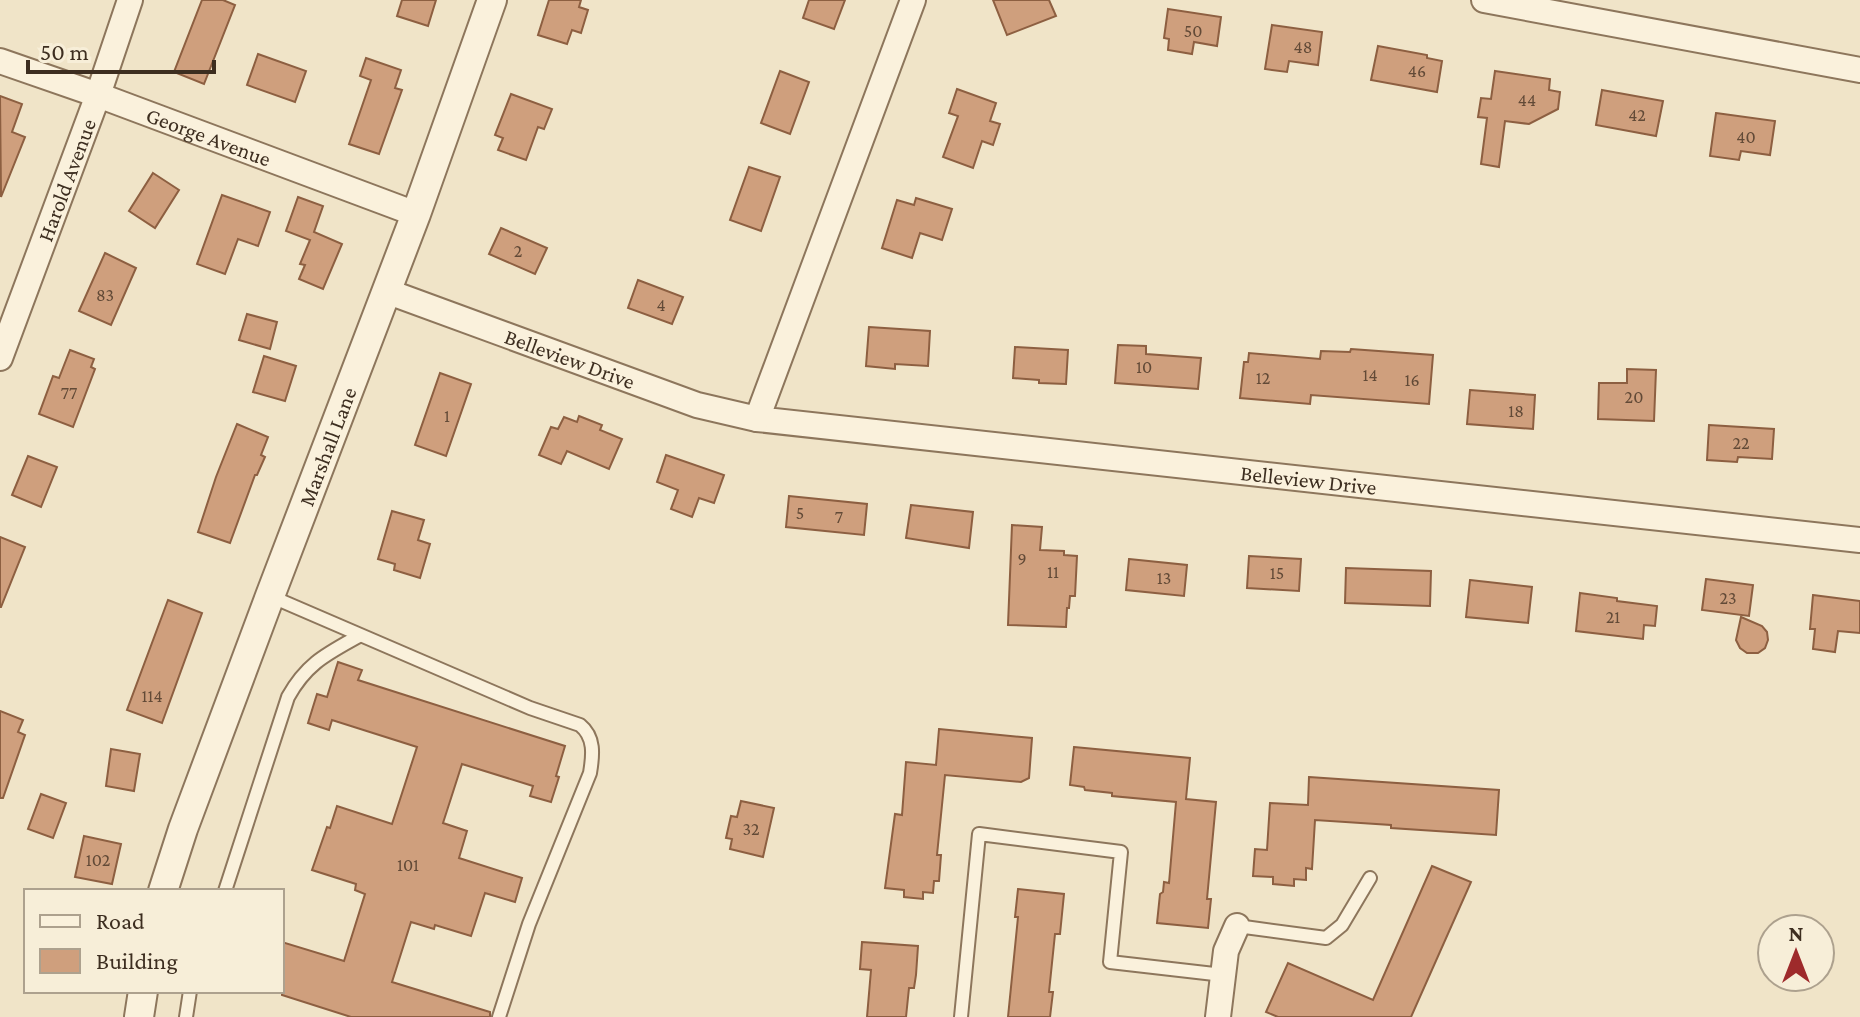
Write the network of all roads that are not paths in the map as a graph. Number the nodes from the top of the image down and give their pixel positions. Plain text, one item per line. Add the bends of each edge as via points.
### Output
1 (130, 0) edge
2 (492, 0) edge
3 (913, 0) edge
4 (1484, 0) edge
5 (0, 61) edge
6 (1860, 70) edge
7 (98, 95) junction
8 (416, 214) junction
9 (386, 291) junction
10 (0, 358) edge
11 (757, 419) junction
12 (1860, 540) edge
13 (270, 596) junction
14 (359, 636) junction
15 (1370, 878) dead end
16 (164, 889) edge
17 (226, 889) edge
18 (1237, 926) joint
19 (1223, 975) junction
20 (143, 993) edge
21 (190, 993) edge
22 (139, 1017) edge
23 (186, 1017) edge
24 (499, 1017) edge
25 (961, 1017) edge
26 (1218, 1017) edge

1 - 7 street, Harold Avenue
2 - 8 street, Marshall Lane
3 - 11 street
4 - 6 street
5 - 7 street, George Avenue
7 - 8 street, George Avenue
7 - 10 street, Harold Avenue
8 - 9 street, Marshall Lane
9 - 11 street, Belleview Drive via 697,405
9 - 13 street, Marshall Lane
11 - 12 street, Belleview Drive
13 - 14 lane
13 - 16 street, Marshall Lane
14 - 17 lane via 298,678
14 - 24 lane via 580,725 590,735 590,773 529,924
15 - 18 lane via 1342,925 1326,938
18 - 19 street
19 - 25 lane via 1110,962 1121,852 979,834
19 - 26 street
20 - 22 street
21 - 23 lane

